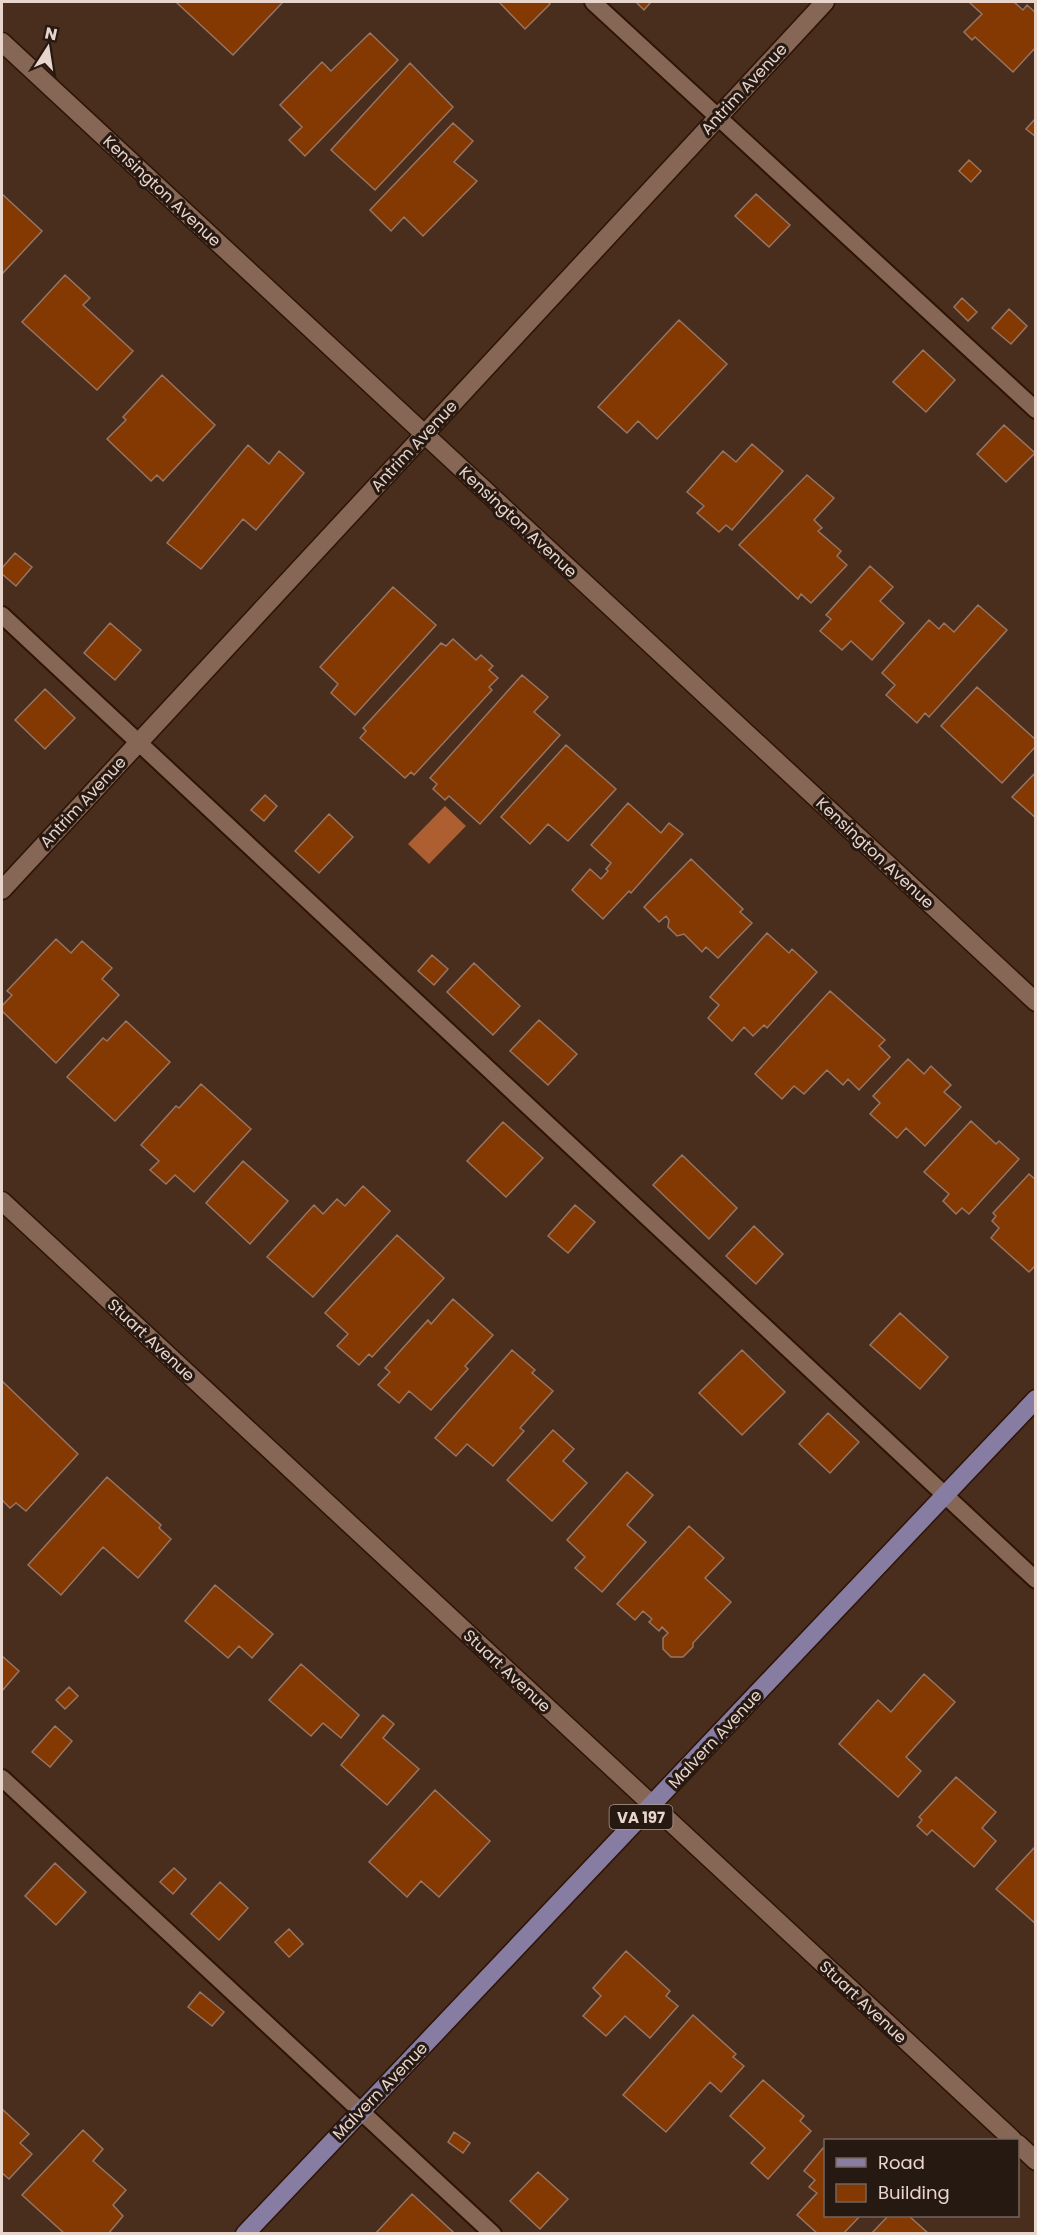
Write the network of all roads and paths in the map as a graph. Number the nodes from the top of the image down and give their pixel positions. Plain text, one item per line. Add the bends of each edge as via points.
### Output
1 (593, 2) edge
2 (825, 2) edge
3 (2, 42) edge
4 (719, 116) junction
5 (1035, 410) edge
6 (424, 434) junction
7 (2, 615) edge
8 (138, 742) junction
9 (2, 890) edge
10 (1035, 1002) edge
11 (2, 1201) edge
12 (1035, 1399) edge
13 (944, 1496) junction
14 (1035, 1580) edge
15 (2, 1778) edge
16 (652, 1806) junction
17 (361, 2111) junction
18 (1012, 2139) edge
19 (1019, 2146) edge
20 (1035, 2161) edge
21 (244, 2234) edge
22 (493, 2234) edge

1 - 4 lane
2 - 4 street, Antrim Avenue
3 - 6 street, Kensington Avenue
4 - 5 lane
4 - 6 street, Antrim Avenue
6 - 8 street, Antrim Avenue
6 - 10 street, Kensington Avenue
7 - 8 lane
8 - 9 street, Antrim Avenue
8 - 13 lane
11 - 16 street, Stuart Avenue
12 - 13 main road, Malvern Avenue / VA 197
13 - 14 lane
13 - 16 main road, Malvern Avenue / VA 197
15 - 17 lane
16 - 17 main road, Malvern Avenue / VA 197
16 - 18 street, Stuart Avenue
17 - 21 main road, Malvern Avenue / VA 197
17 - 22 lane
19 - 20 street

